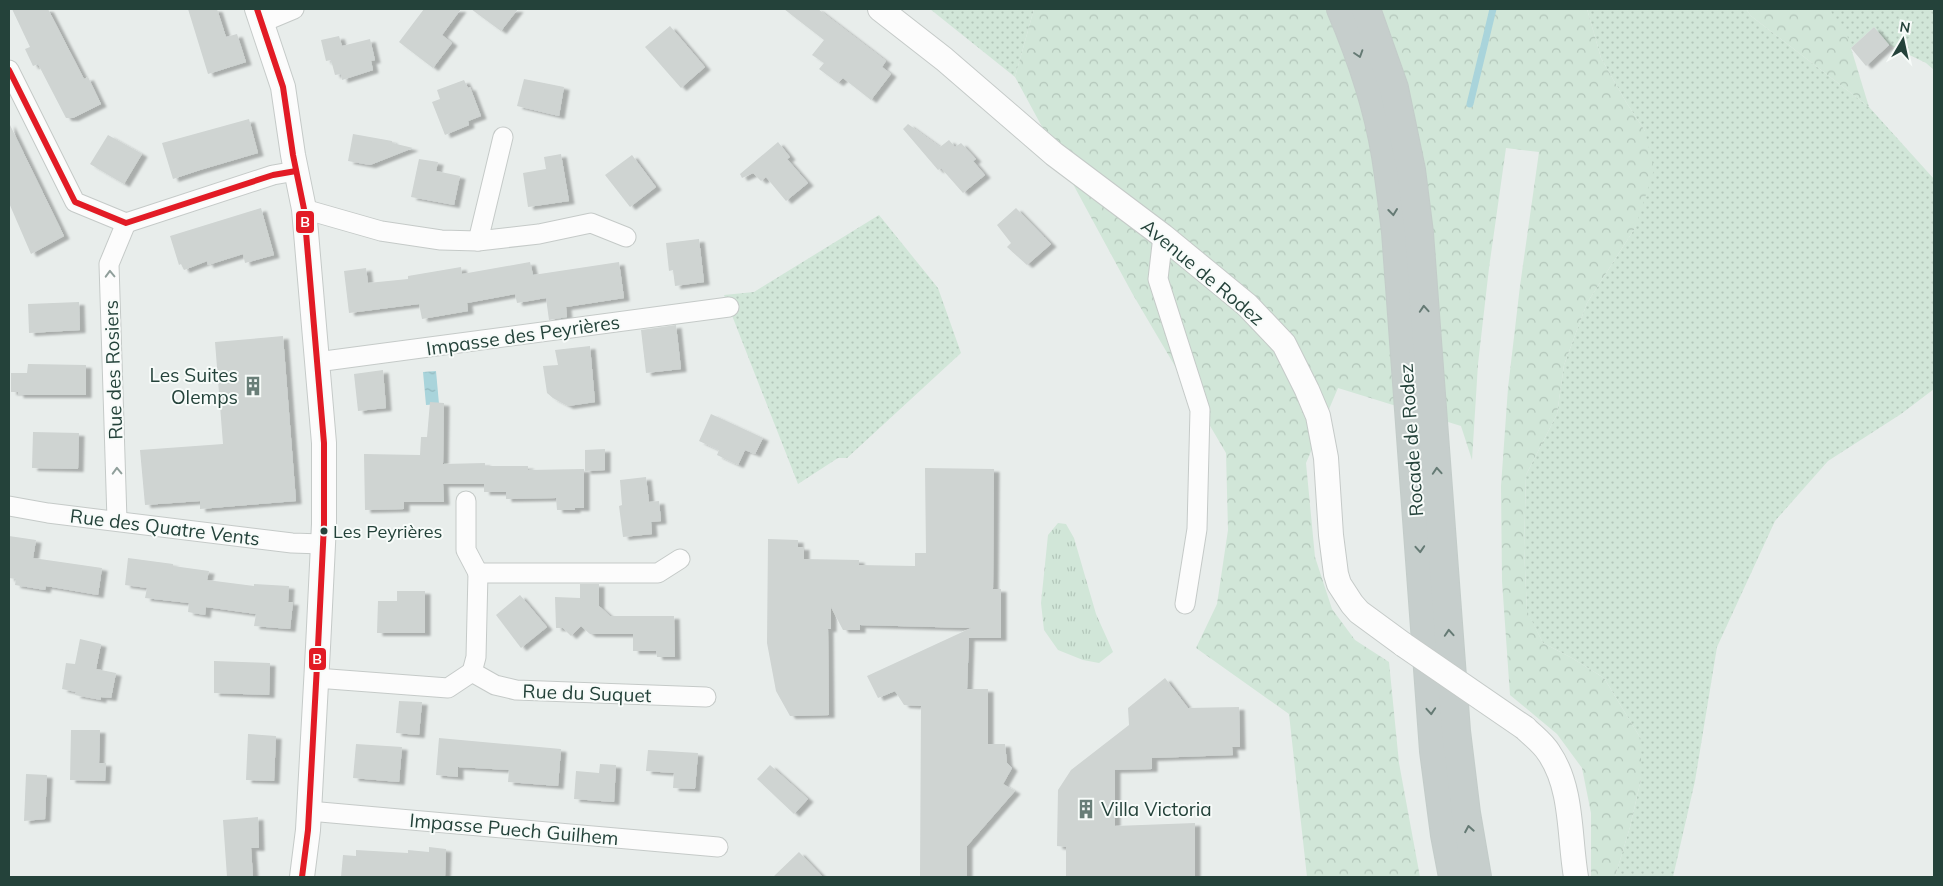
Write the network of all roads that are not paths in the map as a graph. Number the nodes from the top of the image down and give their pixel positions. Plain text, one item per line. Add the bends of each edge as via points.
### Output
1 (294, 9) edge
2 (880, 9) edge
3 (1341, 9) edge
4 (1366, 9) edge
5 (260, 15) edge
6 (9, 70) edge
7 (503, 137) dead end
8 (296, 171) junction
9 (304, 209) junction
10 (126, 222) junction
11 (1162, 236) junction
12 (626, 237) dead end
13 (478, 241) junction
14 (729, 308) dead end
15 (317, 362) junction
16 (466, 501) dead end
17 (9, 506) edge
18 (117, 520) junction
19 (322, 544) junction
20 (680, 559) dead end
21 (478, 573) junction
22 (1185, 604) dead end
23 (472, 672) junction
24 (316, 678) junction
25 (706, 697) dead end
26 (309, 812) junction
27 (718, 848) dead end
28 (302, 877) edge
29 (1453, 877) edge
30 (1477, 877) edge
31 (1576, 877) edge

1 - 5 street
2 - 11 street, Avenue de Rodez via 944,59 1054,154
3 -> 29 highway, Rocade de Rodez via 1373,99 1386,154 1396,232 1434,751
30 -> 4 highway, Rocade de Rodez via 1456,731 1411,170 1394,88
5 - 8 street via 283,87
6 - 10 street via 76,202
7 - 13 street
8 - 9 street
8 - 10 street via 273,175
9 - 13 street via 381,231 441,240
9 - 15 street
18 -> 10 street, Rue des Rosiers via 109,264
11 - 22 street via 1158,280 1200,410 1197,529
11 - 31 street, Avenue de Rodez, bridge via 1247,305 1284,344 1307,390 1319,424 1326,458 1330,535 1336,574 1352,604 1404,645 1525,728 1549,752 1566,798
12 - 13 street via 590,223 539,234
14 - 15 street, Impasse des Peyrières
15 - 19 street via 324,443
16 - 21 street via 466,550
17 - 18 street, Rue des Quatre Vents
18 - 19 street, Rue des Quatre Vents
19 - 24 street
20 - 21 street via 658,573
21 - 23 street via 476,657
23 - 24 street via 448,688
23 - 25 street, Rue du Suquet via 496,686 516,690
24 - 26 street
26 - 27 street, Impasse Puech Guilhem
26 - 28 street

